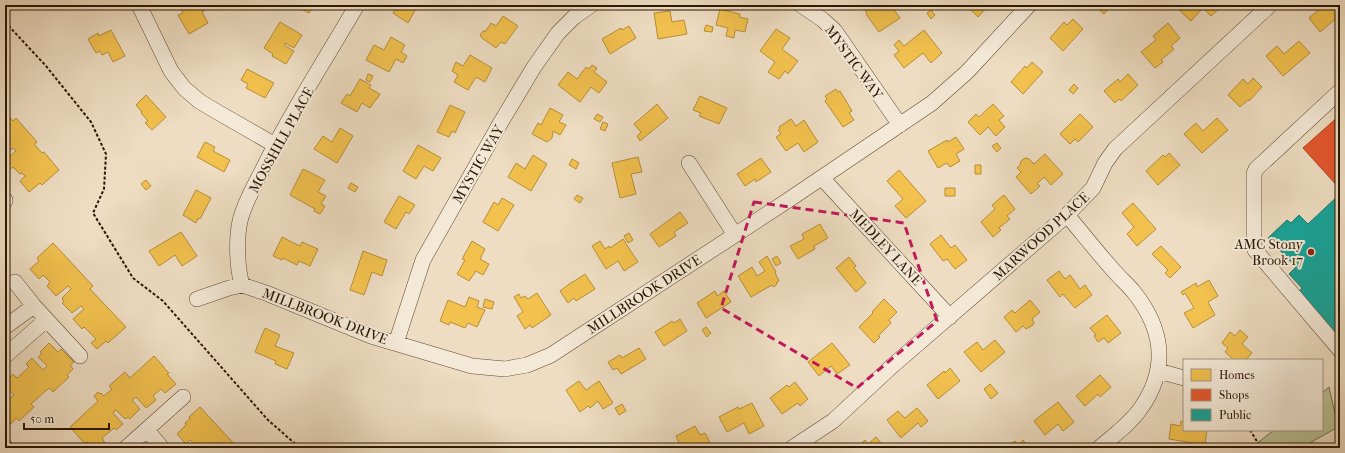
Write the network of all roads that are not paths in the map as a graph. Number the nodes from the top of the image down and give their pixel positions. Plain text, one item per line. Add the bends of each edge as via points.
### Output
1 (139, 5) edge
2 (357, 5) edge
3 (591, 5) edge
4 (801, 5) edge
5 (1029, 5) edge
6 (1270, 5) edge
7 (1340, 91) edge
8 (900, 125) junction
9 (275, 145) junction
10 (689, 163) dead end
11 (822, 178) junction
12 (1068, 215) junction
13 (735, 235) junction
14 (15, 282) dead end
15 (242, 285) junction
16 (197, 299) dead end
17 (34, 306) junction
18 (950, 317) junction
19 (46, 320) junction
20 (5, 327) edge
21 (396, 343) junction
22 (1340, 350) edge
23 (5, 356) edge
24 (80, 356) dead end
25 (1158, 371) junction
26 (1183, 378) edge
27 (182, 396) dead end
28 (147, 430) junction
29 (126, 448) edge
30 (162, 448) edge
31 (792, 448) edge
32 (1099, 448) edge

1 - 9 street via 171,70 184,88 209,107
2 - 9 street, MOSSHILL PLACE
3 - 21 street, MYSTIC WAY via 558,33 501,122 423,260
4 - 8 street, MYSTIC WAY via 835,31
5 - 8 street, MILLBROOK DRIVE via 967,72 932,103
6 - 12 street, MARWOOD PLACE via 1115,149 1093,188
7 - 22 street via 1256,169 1254,174 1255,250
8 - 11 street, MILLBROOK DRIVE
9 - 15 street, MOSSHILL PLACE via 240,222 238,263
10 - 13 street
11 - 13 street, MILLBROOK DRIVE
11 - 18 street, MEDLEY LANE
12 - 18 street, MARWOOD PLACE
12 - 25 street via 1133,291 1150,317 1158,336
13 - 21 street, MILLBROOK DRIVE via 551,355 527,365 505,369 472,366
14 - 17 street
15 - 16 street
15 - 21 street, MILLBROOK DRIVE via 266,292 370,336
17 - 19 street
17 - 20 street
18 - 31 street, MARWOOD PLACE via 825,428
19 - 23 street
19 - 24 street
25 - 26 street
25 - 32 street via 1140,408 1130,421
27 - 28 street
28 - 29 street
28 - 30 street

